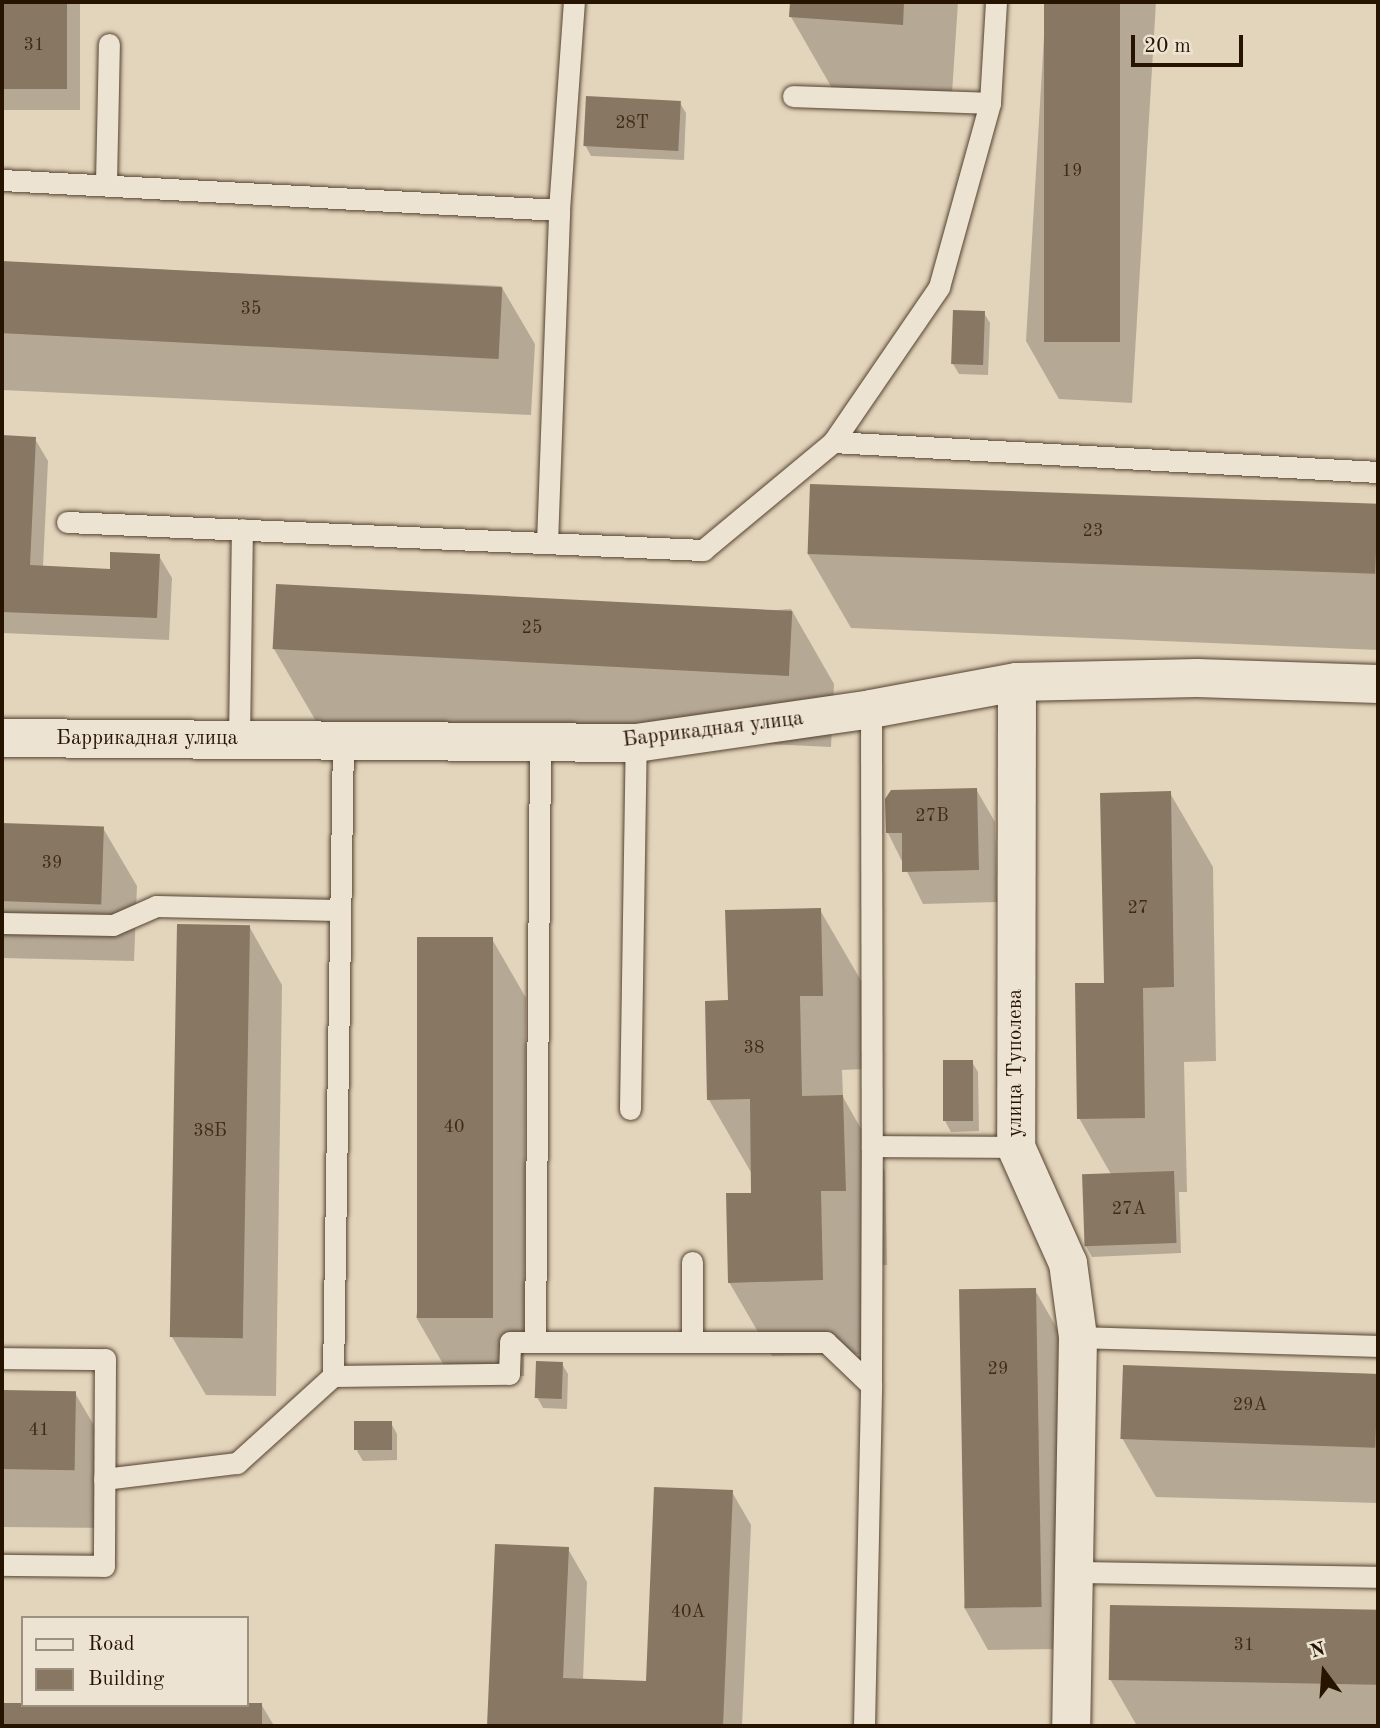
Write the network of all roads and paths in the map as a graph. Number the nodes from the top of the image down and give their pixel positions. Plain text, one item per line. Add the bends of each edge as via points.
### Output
1 (574, 2) edge
2 (996, 2) edge
3 (109, 44) dead end
4 (793, 96) dead end
5 (990, 103) junction
6 (2, 180) edge
7 (106, 183) junction
8 (559, 210) junction
9 (833, 442) junction
10 (1378, 472) edge
11 (67, 522) dead end
12 (242, 529) junction
13 (547, 543) junction
14 (1017, 682) junction
15 (1378, 684) edge
16 (871, 709) junction
17 (2, 738) edge
18 (239, 740) junction
19 (344, 740) junction
20 (636, 743) junction
21 (540, 744) junction
22 (337, 910) junction
23 (2, 922) edge
24 (630, 1109) dead end
25 (872, 1146) junction
26 (1016, 1147) junction
27 (692, 1262) dead end
28 (1079, 1337) junction
29 (535, 1342) junction
30 (692, 1342) junction
31 (1378, 1346) edge
32 (2, 1358) edge
33 (333, 1376) junction
34 (871, 1385) junction
35 (104, 1479) junction
36 (2, 1565) edge
37 (1074, 1572) junction
38 (1378, 1577) edge
39 (864, 1726) edge
40 (1071, 1726) edge

1 - 8 lane
2 - 5 lane
3 - 7 lane
4 - 5 lane
5 - 9 lane via 939,287
6 - 7 lane
7 - 8 lane
8 - 13 lane
9 - 10 lane
9 - 13 lane via 703,550
11 - 12 lane
12 - 13 lane
12 - 18 lane
14 - 15 street, Баррикадная улица via 1197,678
14 - 16 street, Баррикадная улица
14 - 26 street, улица Туполева
16 - 20 street, Баррикадная улица
16 - 25 lane
17 - 18 street, Баррикадная улица
18 - 19 street, Баррикадная улица
19 - 21 street, Баррикадная улица
19 - 22 lane
20 - 21 street, Баррикадная улица
20 - 24 lane
21 - 29 lane
22 - 23 lane via 156,906 113,925
22 - 33 lane
25 - 26 lane
25 - 34 lane
26 - 28 street, улица Туполева via 1068,1263
27 - 30 lane
28 - 31 lane
28 - 37 street, улица Туполева
29 - 30 lane
29 - 33 lane via 510,1342 509,1374
30 - 34 lane via 826,1342
32 - 35 lane via 105,1359
33 - 35 lane via 237,1463
34 - 39 lane
35 - 36 lane via 104,1566
37 - 38 lane
37 - 40 street, улица Туполева

